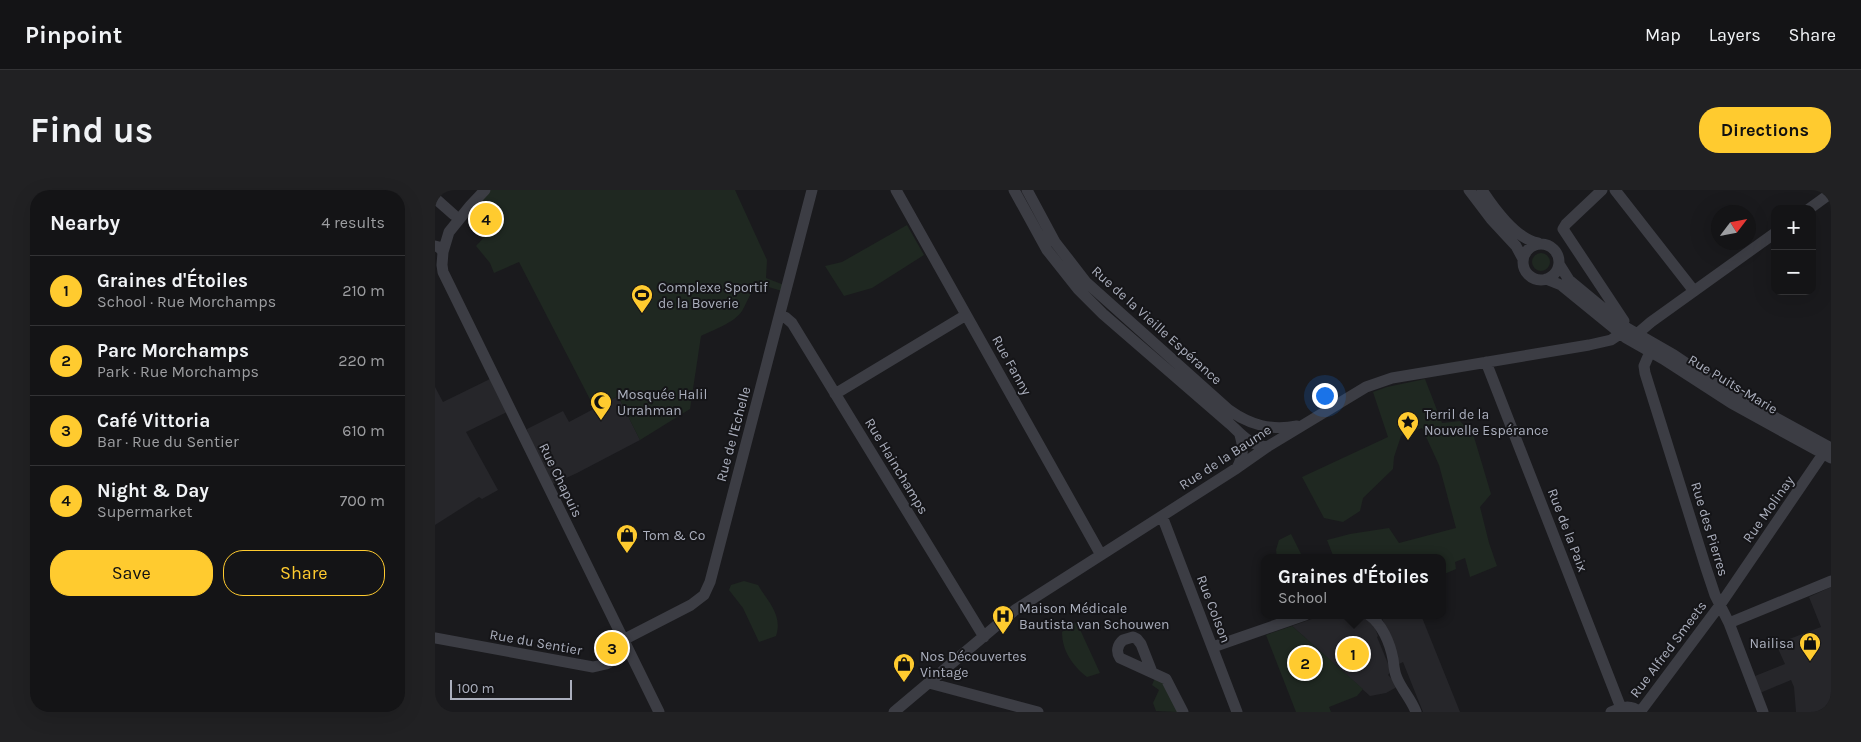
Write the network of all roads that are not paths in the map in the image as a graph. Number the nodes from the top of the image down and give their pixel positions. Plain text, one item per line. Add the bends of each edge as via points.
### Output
1 (485, 190) edge
2 (812, 190) edge
3 (896, 190) edge
4 (1014, 190) edge
5 (1027, 190) edge
6 (1469, 190) edge
7 (1481, 190) edge
8 (1603, 190) edge
9 (1615, 190) edge
10 (1831, 193) edge
11 (435, 198) edge
12 (1814, 205) edge
13 (469, 206) junction
14 (454, 215) junction
15 (449, 232) junction
16 (1771, 236) edge
17 (435, 241) edge
18 (1538, 243) junction
19 (439, 256) edge
20 (1523, 259) junction
21 (1559, 264) junction
22 (1546, 279) junction
23 (1694, 291) junction
24 (780, 315) junction
25 (966, 315) junction
26 (1628, 332) junction
27 (1650, 352) junction
28 (1486, 362) junction
29 (835, 394) junction
30 (1306, 424) junction
31 (1240, 435) junction
32 (1267, 447) junction
33 (1829, 449) edge
34 (1237, 468) junction
35 (1162, 516) junction
36 (1101, 555) junction
37 (1831, 581) edge
38 (1720, 605) junction
39 (1294, 619) edge
40 (1375, 619) edge
41 (1729, 623) junction
42 (983, 637) junction
43 (435, 638) edge
44 (623, 640) junction
45 (1213, 648) junction
46 (629, 652) junction
47 (1152, 672) dead end
48 (929, 683) junction
49 (1006, 708) edge
50 (1616, 710) edge
51 (659, 712) edge
52 (894, 712) edge
53 (1038, 712) edge
54 (1183, 712) edge
55 (1237, 712) edge
56 (1416, 712) edge
57 (1640, 712) edge
58 (1763, 712) edge

1 - 13 street
2 - 24 street, Rue de l'Echelle
3 - 25 street, Rue Fanny
4 - 31 street, Rue de la Vieille Espérance via 1047,250 1078,289
5 - 30 street, Rue de la Vieille Espérance via 1055,242 1086,282 1229,410 1263,427
6 - 20 street
7 - 18 street via 1522,236
8 - 26 street via 1564,226 1565,232 1624,320
9 - 23 street
10 - 12 street
11 - 14 street
13 - 14 street
13 - 15 street
14 - 15 street
14 - 17 street
15 - 19 street
16 - 23 street, Rue de la Baume
18 - 20 street via 1528,249
18 - 21 street via 1552,247 1558,255
19 - 44 street, Rue Chapuis via 443,272
20 - 22 street via 1529,276
21 - 22 street via 1555,273
21 - 26 street via 1569,280
22 - 26 street via 1564,287
23 - 26 street, Rue de la Baume
24 - 29 street, Rue Hainchamps via 792,323
24 - 44 street, Rue de l'Echelle via 707,589 691,604
25 - 29 street
25 - 36 street, Rue Fanny
26 - 27 street, Rue Puits-Marie
26 - 28 street, Rue de la Baume via 1596,344
26 - 33 street, Rue Puits-Marie via 1674,355 1729,392
27 - 33 street, Rue Puits-Marie via 1719,396
27 - 38 street, Rue des Pierres via 1644,366 1645,373
28 - 30 street, Rue de la Baume via 1381,381
28 - 50 street, Rue de la Paix
29 - 42 street, Rue Hainchamps
30 - 32 street, Rue de la Baume
31 - 32 street, Rue de la Vieille Espérance via 1252,444
31 - 34 street via 1243,451
32 - 34 street, Rue de la Baume
33 - 38 street, Rue Molinay
34 - 35 street, Rue de la Baume
35 - 36 street, Rue de la Baume
35 - 45 street, Rue Colson
36 - 42 street, Rue de la Baume via 1015,610
37 - 41 street
38 - 41 street, Rue des Pierres
38 - 57 street, Rue Alfred Smeets
39 - 45 street
40 - 56 street via 1393,656 1397,680
41 - 58 street, Rue des Pierres
42 - 48 street, Rue de la Baume
43 - 46 street, Rue du Sentier via 593,667 607,664
44 - 46 street, Rue Chapuis
45 - 55 street, Rue Colson
46 - 51 street, Rue Chapuis
47 - 54 street via 1169,683
48 - 49 street
48 - 52 street, Rue de la Baume
49 - 53 street
50 - 57 street via 1631,706

